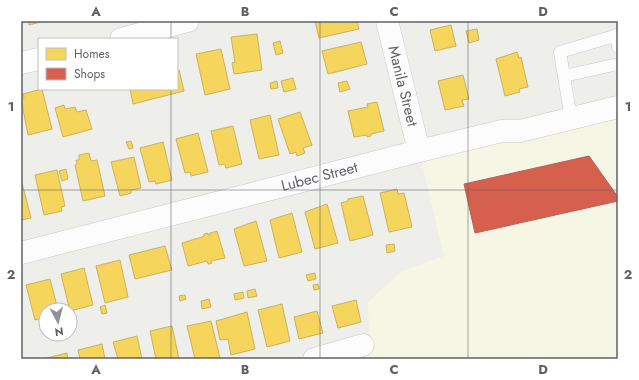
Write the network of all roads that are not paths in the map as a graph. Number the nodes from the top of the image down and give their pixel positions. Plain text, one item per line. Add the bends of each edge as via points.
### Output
1 (188, 21) edge
2 (387, 21) edge
3 (125, 38) edge
4 (617, 39) edge
5 (38, 59) edge
6 (21, 63) edge
7 (618, 64) edge
8 (564, 76) junction
9 (618, 107) edge
10 (571, 119) junction
11 (419, 151) junction
12 (21, 253) edge
13 (363, 345) dead end
14 (314, 359) edge

1 - 3 street
2 - 11 street, Manila Street
4 - 8 lane via 560,52
5 - 6 street
7 - 8 lane
8 - 10 lane
9 - 10 street, Lubec Street
10 - 11 street, Lubec Street via 520,131 502,131
11 - 12 street, Lubec Street
13 - 14 street

